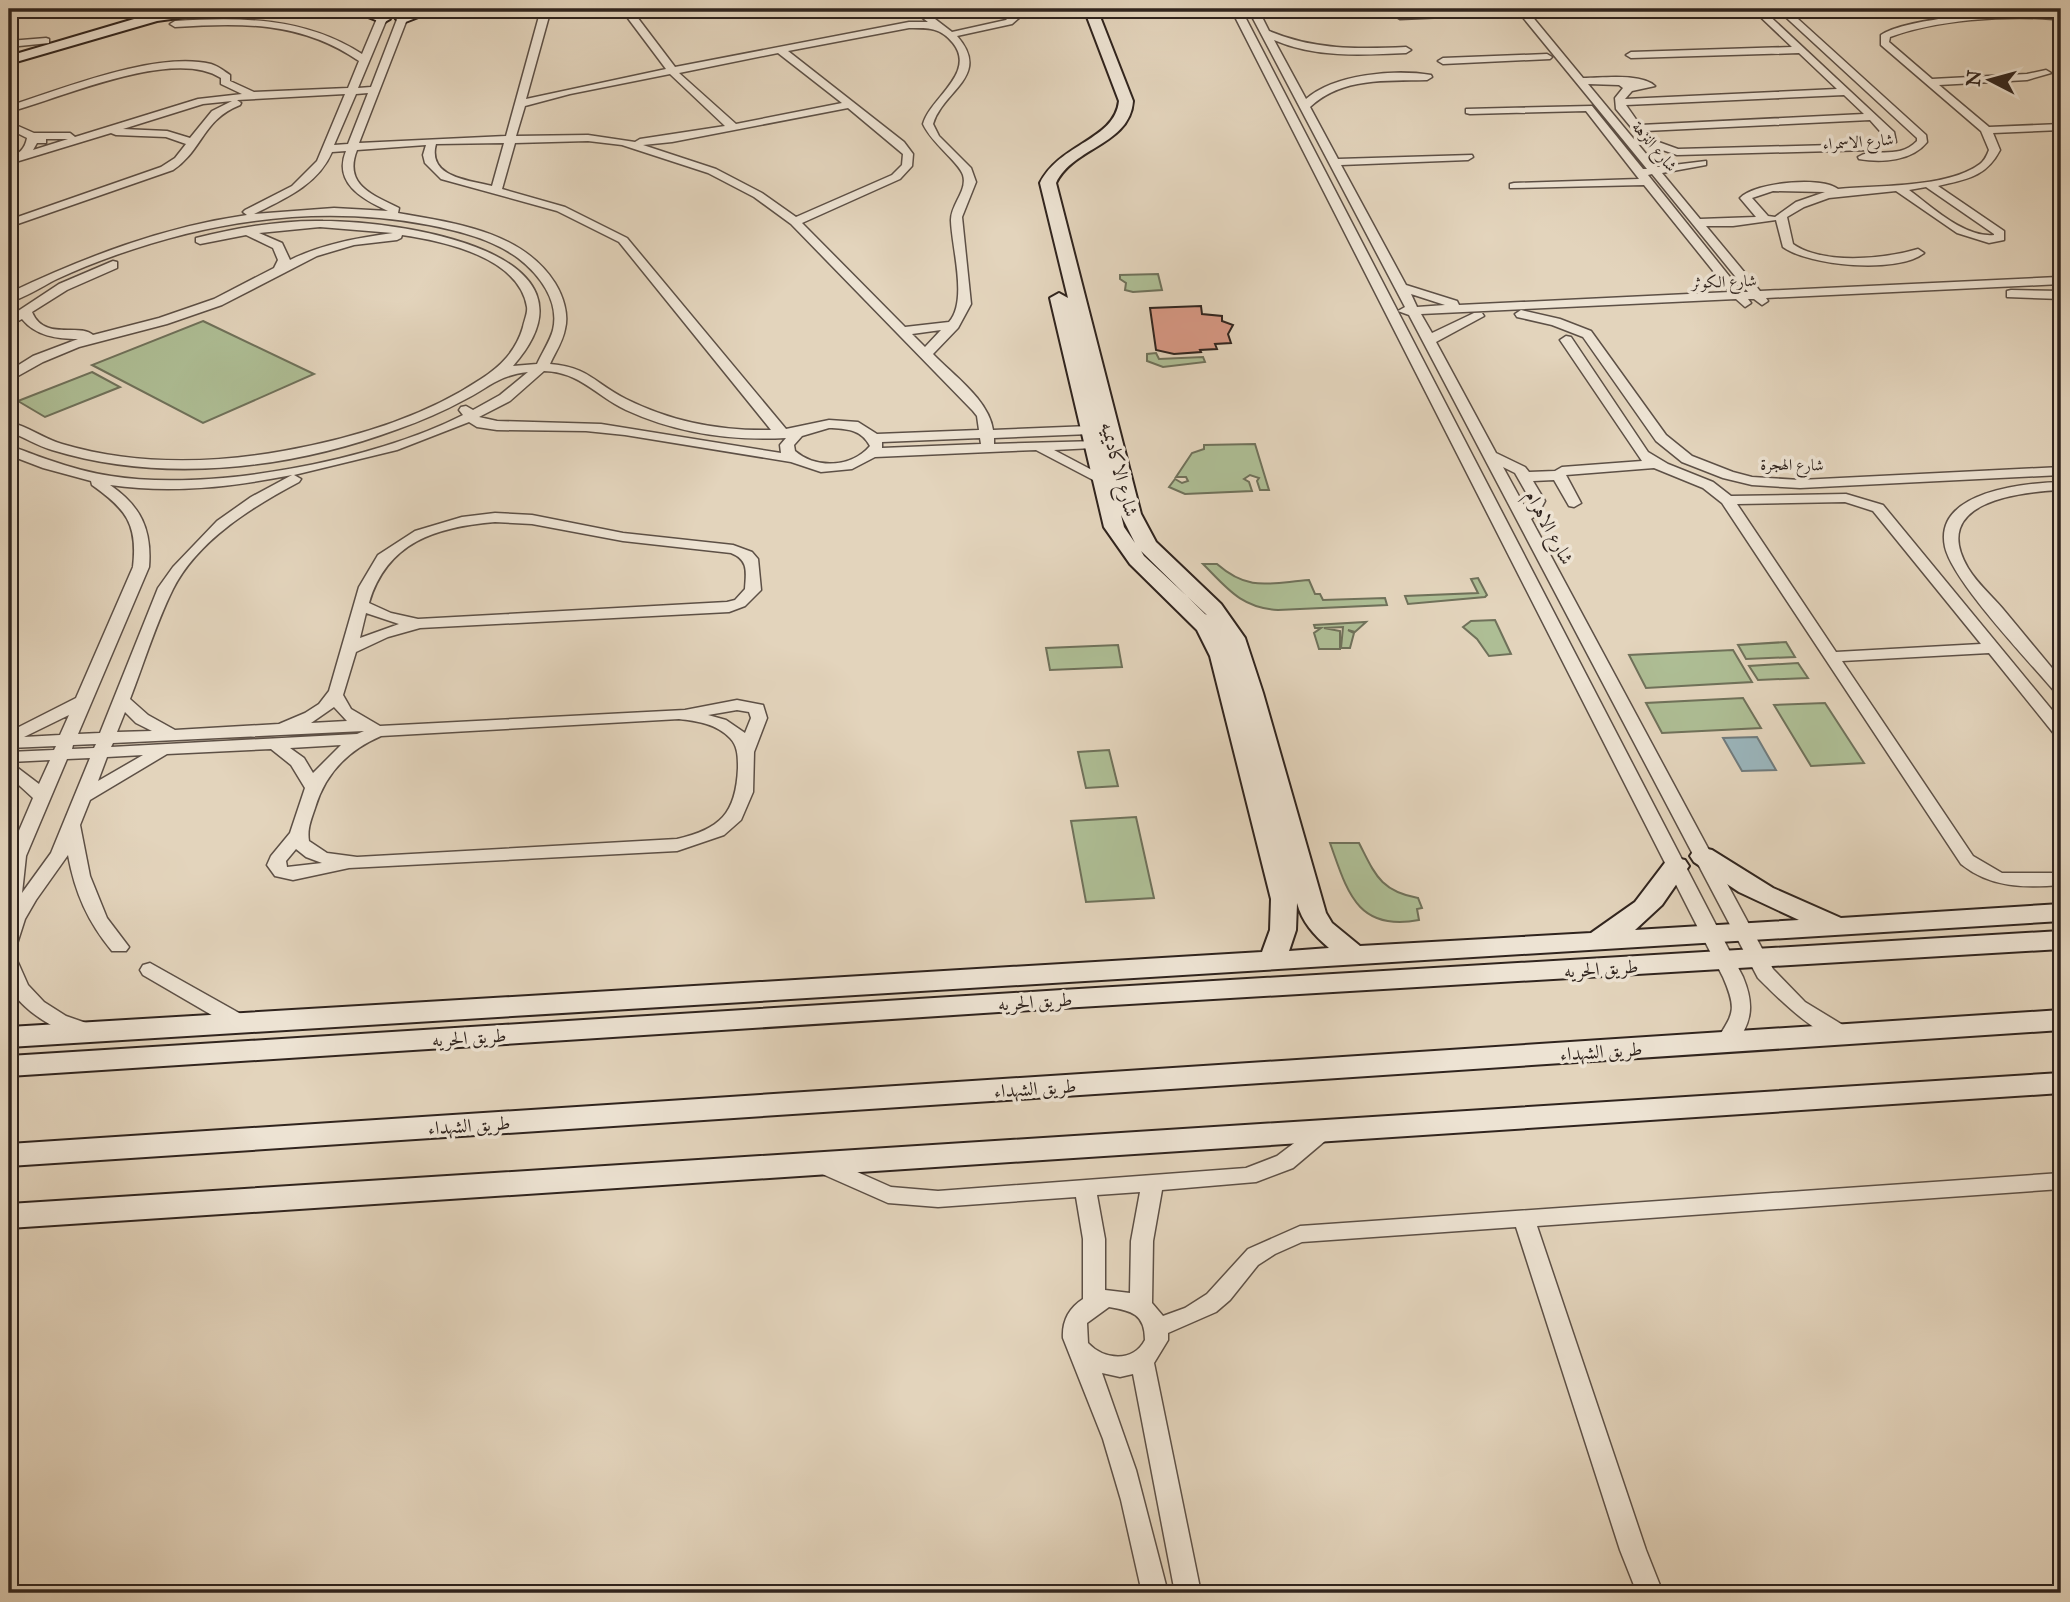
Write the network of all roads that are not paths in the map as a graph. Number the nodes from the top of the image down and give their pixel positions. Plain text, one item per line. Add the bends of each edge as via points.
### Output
1 (168, 9) edge
2 (214, 9) edge
3 (355, 9) edge
4 (432, 9) edge
5 (546, 9) edge
6 (626, 9) edge
7 (1011, 9) edge
8 (1080, 9) edge
9 (1090, 9) edge
10 (1236, 9) edge
11 (1253, 9) edge
12 (1724, 9) edge
13 (1756, 9) edge
14 (1782, 9) edge
15 (1948, 9) edge
16 (2014, 9) edge
17 (2042, 9) edge
18 (1513, 10) edge
19 (920, 12) edge
20 (1594, 13) dead end
21 (384, 14) edge
22 (405, 14) edge
23 (2058, 15) edge
24 (1400, 16) dead end
25 (1981, 17) junction
26 (1954, 22) junction
27 (175, 24) dead end
28 (909, 25) junction
29 (938, 25) junction
30 (110, 26) junction
31 (1266, 33) junction
32 (951, 35) junction
33 (1912, 39) dead end
34 (46, 41) junction
35 (1900, 43) dead end
36 (9, 44) edge
37 (1300, 46) junction
38 (1888, 47) junction
39 (1827, 48) junction
40 (1406, 50) dead end
41 (1800, 50) junction
42 (780, 51) junction
43 (9, 52) edge
44 (1278, 55) junction
45 (1631, 55) dead end
46 (1547, 57) junction
47 (9, 60) edge
48 (1263, 61) junction
49 (1443, 61) dead end
50 (363, 65) junction
51 (673, 72) junction
52 (2046, 73) dead end
53 (1427, 77) dead end
54 (225, 82) junction
55 (1930, 82) junction
56 (1583, 84) junction
57 (525, 85) junction
58 (1115, 88) junction
59 (569, 91) junction
60 (1846, 92) junction
61 (374, 93) junction
62 (351, 94) junction
63 (258, 95) junction
64 (299, 96) junction
65 (245, 100) junction
66 (202, 101) junction
67 (1619, 102) junction
68 (520, 104) junction
69 (850, 105) junction
70 (1306, 106) junction
71 (334, 107) junction
72 (13, 108) edge
73 (1588, 108) junction
74 (1471, 111) dead end
75 (1873, 117) junction
76 (10, 125) edge
77 (733, 127) junction
78 (2061, 127) edge
79 (1637, 128) junction
80 (116, 132) junction
81 (1989, 134) junction
82 (91, 135) junction
83 (32, 136) junction
84 (2061, 137) edge
85 (510, 139) junction
86 (672, 139) junction
87 (432, 141) junction
88 (190, 142) junction
89 (623, 142) junction
90 (353, 147) junction
91 (57, 148) junction
92 (327, 149) junction
93 (659, 152) junction
94 (22, 156) junction
95 (1468, 157) dead end
96 (9, 161) edge
97 (1335, 163) junction
98 (9, 167) edge
99 (1654, 170) junction
100 (1644, 177) junction
101 (1928, 184) junction
102 (1514, 186) dead end
103 (1897, 187) junction
104 (496, 191) junction
105 (1851, 191) junction
106 (369, 197) junction
107 (268, 210) junction
108 (356, 211) junction
109 (1781, 216) junction
110 (408, 217) junction
111 (1765, 220) junction
112 (795, 222) junction
113 (1697, 222) junction
114 (9, 224) edge
115 (321, 224) junction
116 (292, 226) junction
117 (244, 232) junction
118 (1784, 232) junction
119 (424, 234) junction
120 (1708, 235) junction
121 (1918, 253) dead end
122 (280, 268) junction
123 (1720, 272) junction
124 (1739, 273) junction
125 (2060, 282) edge
126 (1403, 288) junction
127 (1811, 294) junction
128 (2061, 295) edge
129 (9, 298) edge
130 (1689, 299) junction
131 (1761, 300) junction
132 (1742, 301) junction
133 (25, 310) junction
134 (1478, 312) junction
135 (1521, 314) junction
136 (1416, 315) junction
137 (1394, 316) junction
138 (9, 322) edge
139 (954, 325) junction
140 (904, 331) junction
141 (108, 334) junction
142 (1430, 340) junction
143 (1566, 340) dead end
144 (556, 345) junction
145 (926, 354) junction
146 (542, 368) junction
147 (498, 373) junction
148 (582, 374) junction
149 (9, 377) edge
150 (1087, 378) junction
151 (457, 399) junction
152 (471, 417) junction
153 (9, 426) edge
154 (789, 434) junction
155 (1092, 437) junction
156 (987, 441) junction
157 (874, 446) junction
158 (1036, 446) junction
159 (9, 450) edge
160 (1492, 456) junction
161 (793, 458) junction
162 (237, 462) junction
163 (164, 464) junction
164 (1655, 464) junction
165 (326, 465) junction
166 (2061, 471) edge
167 (1559, 475) junction
168 (88, 476) junction
169 (1524, 477) junction
170 (259, 479) junction
171 (1102, 479) junction
172 (139, 484) junction
173 (2061, 486) edge
174 (256, 500) junction
175 (1727, 500) junction
176 (1574, 503) dead end
177 (128, 505) junction
178 (1524, 518) junction
179 (1137, 547) junction
180 (362, 606) junction
181 (419, 623) junction
182 (1994, 648) junction
183 (349, 649) junction
184 (1830, 657) junction
185 (2061, 689) edge
186 (1241, 694) junction
187 (335, 695) junction
188 (122, 699) junction
189 (86, 701) junction
190 (680, 714) junction
191 (367, 732) junction
192 (2061, 732) edge
193 (278, 736) junction
194 (9, 740) edge
195 (170, 741) junction
196 (104, 745) junction
197 (65, 747) junction
198 (746, 751) junction
199 (9, 757) edge
200 (9, 767) edge
201 (312, 786) junction
202 (43, 797) junction
203 (83, 797) junction
204 (1679, 811) junction
205 (1649, 814) junction
206 (72, 824) junction
207 (1689, 830) junction
208 (1660, 832) junction
209 (299, 834) junction
210 (26, 836) junction
211 (9, 851) edge
212 (1703, 856) junction
213 (356, 863) junction
214 (1676, 866) junction
215 (2061, 879) edge
216 (2061, 913) edge
217 (9, 920) edge
218 (1845, 926) junction
219 (1744, 933) junction
220 (1712, 934) junction
221 (2061, 940) edge
222 (1593, 942) junction
223 (9, 943) edge
224 (1537, 945) junction
225 (119, 947) dead end
226 (1354, 956) junction
227 (1758, 960) junction
228 (1272, 961) junction
229 (1724, 962) junction
230 (9, 963) edge
231 (150, 970) dead end
232 (1549, 972) junction
233 (1038, 988) junction
234 (2061, 1020) edge
235 (241, 1023) junction
236 (154, 1029) junction
237 (92, 1032) junction
238 (1844, 1035) junction
239 (9, 1037) edge
240 (1724, 1043) junction
241 (145, 1057) junction
242 (9, 1066) edge
243 (2061, 1083) edge
244 (1325, 1130) junction
245 (9, 1155) edge
246 (819, 1163) junction
247 (2061, 1181) edge
248 (1152, 1184) junction
249 (1085, 1189) junction
250 (9, 1216) edge
251 (1524, 1218) junction
252 (1094, 1302) junction
253 (1141, 1304) junction
254 (1158, 1327) junction
255 (1080, 1350) junction
256 (1142, 1361) junction
257 (1155, 1593) edge
258 (1188, 1593) edge
259 (1650, 1593) edge

1 - 30 street
2 - 30 street
3 - 21 street
4 - 22 street
5 - 57 street
6 - 51 street
7 - 32 street via 1015,17 1009,22
8 - 58 street, شارع الاكاديميه
9 - 58 street, شارع الاكاديميه
10 - 48 street
11 - 31 street, شارع الاهرام
12 - 20 street
13 - 41 street
14 - 39 street, شارع الاسمراء
15 - 25 street
16 - 25 street
17 - 23 street
18 - 24 street
18 - 46 street, شارع النزهة
18 - 56 street, شارع النزهة
19 - 28 street
19 - 29 street
21 - 50 street
22 - 61 street
23 - 25 street
25 - 26 street
26 - 33 street
26 - 38 street via 1892,32 1883,39
27 - 50 street via 284,26 330,39
28 - 29 street
28 - 42 street
29 - 32 street
30 - 34 street
30 - 47 street
31 - 37 street
31 - 44 street, شارع الاهرام
32 - 139 street via 964,53 965,72 933,111 929,124 934,137 970,176 956,217 965,304
34 - 36 street
34 - 43 street
35 - 38 street
37 - 40 street via 1340,52
37 - 44 street
38 - 55 street
39 - 41 street
39 - 99 street, شارع الاسمراء via 1919,131 1919,147 1889,156 1696,163
41 - 45 street
41 - 60 street
42 - 51 street
42 - 69 street
44 - 48 street
44 - 70 street, شارع الاهرام
46 - 49 street
46 - 73 street, شارع النزهة
48 - 137 street
50 - 62 street
50 - 64 street via 334,83
51 - 59 street
51 - 77 street
52 - 55 street
53 - 70 street via 1342,84 1319,93
54 - 63 street
54 - 66 street
54 - 72 street via 226,77 216,69 166,65
55 - 81 street
56 - 67 street via 1626,85
56 - 99 street, شارع النزهة
57 - 59 street
57 - 68 street
58 - 150 street, شارع الاكاديميه via 1127,106 1122,120 1057,167 1049,178 1054,242
59 - 68 street
60 - 67 street
60 - 75 street
61 - 62 street
61 - 90 street
62 - 64 street
62 - 71 street
63 - 64 street
63 - 66 street
64 - 65 street
64 - 71 street
65 - 80 street via 196,108
65 - 88 street via 214,113
66 - 82 street
67 - 79 street
68 - 85 street
69 - 77 street
69 - 112 street via 905,149 907,166 887,181
70 - 97 street, شارع الاهرام
71 - 92 street
72 - 76 street
73 - 74 street
73 - 100 street, شارع النزهة
75 - 79 street
75 - 79 street via 1892,136 1888,143 1687,153 1654,145
76 - 83 street
77 - 86 street
78 - 81 street
80 - 88 street via 167,134
80 - 91 street
81 - 84 street
81 - 101 street via 1996,150 1991,162 1977,172
82 - 83 street
82 - 91 street
83 - 91 street
83 - 94 street via 31,146
85 - 87 street
85 - 89 street via 569,137
85 - 104 street
86 - 89 street
86 - 93 street
87 - 90 street
87 - 104 street via 428,155 436,171 459,183
88 - 114 street via 176,162 160,172
89 - 93 street
90 - 92 street
90 - 106 street via 347,161 348,176
91 - 94 street
91 - 98 street
92 - 107 street via 307,179
93 - 112 street via 736,183
94 - 96 street
95 - 97 street
97 - 126 street, شارع الاهرام
99 - 100 street, شارع الاسمراء
99 - 113 street, شارع النزهة
100 - 102 street, شارع الاسمراء
100 - 123 street, شارع النزهة
101 - 103 street
101 - 103 street via 2000,233 2000,238 1982,240 1969,235
103 - 105 street
104 - 154 street via 561,209 623,240
105 - 109 street via 1809,200
105 - 111 street via 1804,187 1756,190 1746,198
106 - 108 street
106 - 110 street
107 - 108 street
107 - 116 street
107 - 129 street via 88,262
108 - 110 street
108 - 115 street
109 - 111 street
109 - 118 street
110 - 144 street via 488,237 526,259 552,285 558,300
111 - 113 street
112 - 140 street
113 - 120 street, شارع النزهة
115 - 116 street
115 - 119 street
116 - 117 street
117 - 122 street via 278,246 284,260
117 - 133 street via 134,257 85,276
118 - 120 street
118 - 121 street via 1790,250 1815,259 1897,258
119 - 122 street via 342,244
119 - 147 street via 489,255 506,265 527,288 534,314 531,328
120 - 124 street, شارع النزهة
122 - 141 street via 218,302
123 - 130 street
123 - 132 street, شارع النزهة
124 - 127 street
124 - 131 street, شارع النزهة
125 - 127 street, شارع الكوثر
126 - 134 street
126 - 136 street, شارع الاهرام
127 - 131 street, شارع الكوثر
128 - 131 street, شارع الكوثر
130 - 132 street, شارع الكوثر
130 - 134 street, شارع الكوثر
131 - 132 street, شارع الكوثر
132 - 135 street, شارع الكوثر
133 - 138 street
133 - 141 street via 31,324 51,332
134 - 135 street, شارع الكوثر
134 - 136 street, شارع الكوثر
134 - 142 street
135 - 166 street, شارع الهجرة via 1587,334 1661,438 1687,459 1728,475 1800,484
136 - 137 street, شارع الكوثر
136 - 142 street, شارع الاهرام
137 - 205 street
139 - 140 street
139 - 145 street
140 - 145 street
141 - 149 street via 55,351
142 - 160 street, شارع الاهرام
143 - 164 street via 1640,451
144 - 146 street
144 - 148 street
145 - 156 street via 984,416
146 - 147 street
146 - 148 street
146 - 152 street via 513,393
147 - 151 street
148 - 154 street via 614,399 664,420 720,432
150 - 155 street, شارع الاكاديميه
150 - 179 street, شارع الاكاديميه
151 - 152 street
151 - 162 street via 380,432
152 - 161 street via 482,424 634,432
152 - 165 street
153 - 163 street via 51,446 85,455
154 - 157 street via 817,425 841,424 863,429
154 - 161 street via 787,445
155 - 156 street
155 - 158 street
155 - 171 street, شارع الاكاديميه
156 - 157 street
156 - 158 street
157 - 161 street via 850,465 817,467
158 - 171 street
159 - 168 street
160 - 169 street via 1516,467
160 - 178 street, شارع الاهرام
162 - 163 street
162 - 170 street
163 - 172 street
164 - 167 street via 1564,470
164 - 175 street via 1709,486
165 - 170 street
165 - 174 street
167 - 169 street
167 - 176 street
168 - 172 street
168 - 177 street
169 - 178 street via 1538,501
170 - 172 street
170 - 174 street
171 - 179 street, شارع الاكاديميه via 1114,527
172 - 177 street
173 - 185 street via 1989,496 1960,514 1950,540 1961,569
174 - 188 street via 205,539 175,574
175 - 182 street via 1846,498 1878,508
175 - 184 street
177 - 189 street via 142,535 141,567
178 - 204 street, شارع الاهرام
179 - 186 street, شارع الاكاديميه via 1224,623 1240,653
180 - 181 street
180 - 181 street via 372,573 390,552 419,535 474,519 523,517 622,536 733,548 753,561 753,590 729,607
180 - 183 street
181 - 183 street
182 - 184 street
182 - 192 street
183 - 187 street
184 - 215 street via 1967,860 2003,880
186 - 226 street, شارع الاكاديميه via 1313,914
186 - 228 street, شارع الاكاديميه via 1284,899 1283,930
187 - 191 street via 345,712
187 - 193 street
188 - 195 street
188 - 196 street
189 - 194 street
189 - 197 street
190 - 191 street
190 - 198 street via 716,722 741,740
190 - 198 street via 737,705 757,709 759,718
191 - 193 street
191 - 201 street via 332,761
193 - 195 street
193 - 201 street
194 - 197 street
195 - 196 street
195 - 203 street
196 - 197 street
196 - 203 street
197 - 199 street
197 - 202 street
198 - 213 street via 741,808 732,821 698,840 677,845
200 - 202 street
201 - 209 street
202 - 210 street
203 - 206 street
204 - 205 street
204 - 207 street, شارع الاهرام
205 - 208 street
206 - 223 street via 54,865 27,898
206 - 225 street via 87,901
207 - 208 street
207 - 212 street, شارع الاهرام
208 - 214 street
209 - 213 street via 316,856
209 - 213 street via 277,860 281,872
210 - 211 street
210 - 217 street via 13,867
212 - 218 street via 1766,897
212 - 219 street, شارع الاهرام
214 - 220 street
214 - 222 street via 1646,909
216 - 218 street, طريق الحريه
218 - 219 street, طريق الحريه
219 - 220 street, طريق الحريه
219 - 227 street, شارع الاهرام
220 - 222 street, طريق الحريه
220 - 229 street
221 - 227 street, طريق الحريه
222 - 224 street, طريق الحريه
224 - 226 street, طريق الحريه
224 - 232 street
226 - 228 street, طريق الحريه
227 - 229 street, طريق الحريه
227 - 238 street, شارع الاهرام via 1798,1007
228 - 233 street, طريق الحريه
229 - 232 street, طريق الحريه
229 - 240 street via 1741,995 1742,1013 1737,1030
230 - 237 street via 25,997 42,1012
231 - 235 street
232 - 233 street, طريق الحريه
233 - 235 street, طريق الحريه
233 - 241 street, طريق الحريه
234 - 238 street, طريق الشهداء
235 - 236 street, طريق الحريه
236 - 237 street, طريق الحريه
236 - 241 street
237 - 239 street, طريق الحريه
238 - 240 street, طريق الشهداء
240 - 245 street, طريق الشهداء
241 - 242 street, طريق الحريه
243 - 244 street
244 - 246 street
244 - 248 street via 1285,1162 1261,1172
246 - 249 street via 874,1191 911,1198
246 - 250 street
247 - 251 street
248 - 249 street
248 - 253 street via 1142,1241
249 - 252 street via 1094,1239
251 - 254 street via 1300,1234 1273,1244 1250,1260 1221,1296 1203,1310
251 - 259 street
252 - 253 street via 1126,1298
252 - 255 street via 1074,1323
253 - 254 street
254 - 256 street via 1159,1339
255 - 256 street via 1108,1367
255 - 257 street via 1125,1467
256 - 258 street

